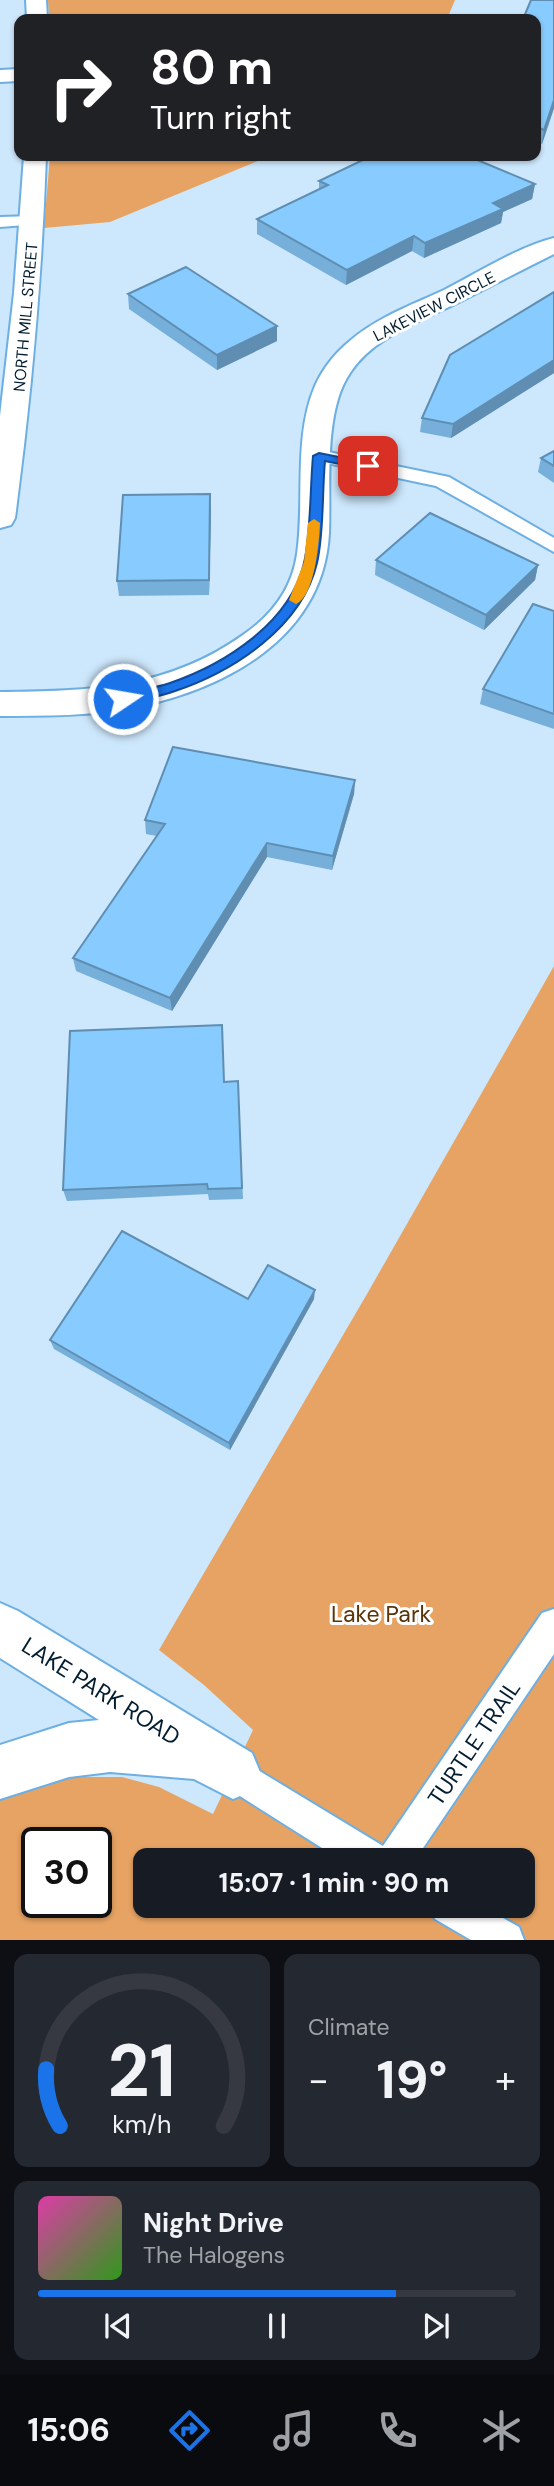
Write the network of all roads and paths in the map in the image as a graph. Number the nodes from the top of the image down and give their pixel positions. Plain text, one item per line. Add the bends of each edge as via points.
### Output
1 (35, 161) edge
2 (33, 221) junction
3 (0, 222) edge
4 (554, 245) edge
5 (8, 403) edge
6 (319, 456) junction
7 (0, 518) edge
8 (554, 546) edge
9 (0, 705) edge
10 (554, 1625) edge
11 (0, 1629) edge
12 (217, 1763) junction
13 (0, 1772) edge
14 (354, 1848) edge
15 (402, 1848) edge
16 (469, 1918) edge
17 (506, 1940) edge

1 - 2 street, NORTH MILL STREET
2 - 3 lane
2 - 5 street, NORTH MILL STREET
4 - 6 street, LAKEVIEW CIRCLE via 394,324 353,352 328,387
5 - 7 street, NORTH MILL STREET
6 - 8 lane via 442,481
6 - 9 street, LAKEVIEW CIRCLE via 306,580 284,615 252,645 203,675 138,696 73,704
10 - 15 lane, TURTLE TRAIL
11 - 12 street, LAKE PARK ROAD
12 - 13 street, LAKE PARK ROAD via 110,1745 69,1750
12 - 14 lane, LAKE PARK ROAD
16 - 17 lane

